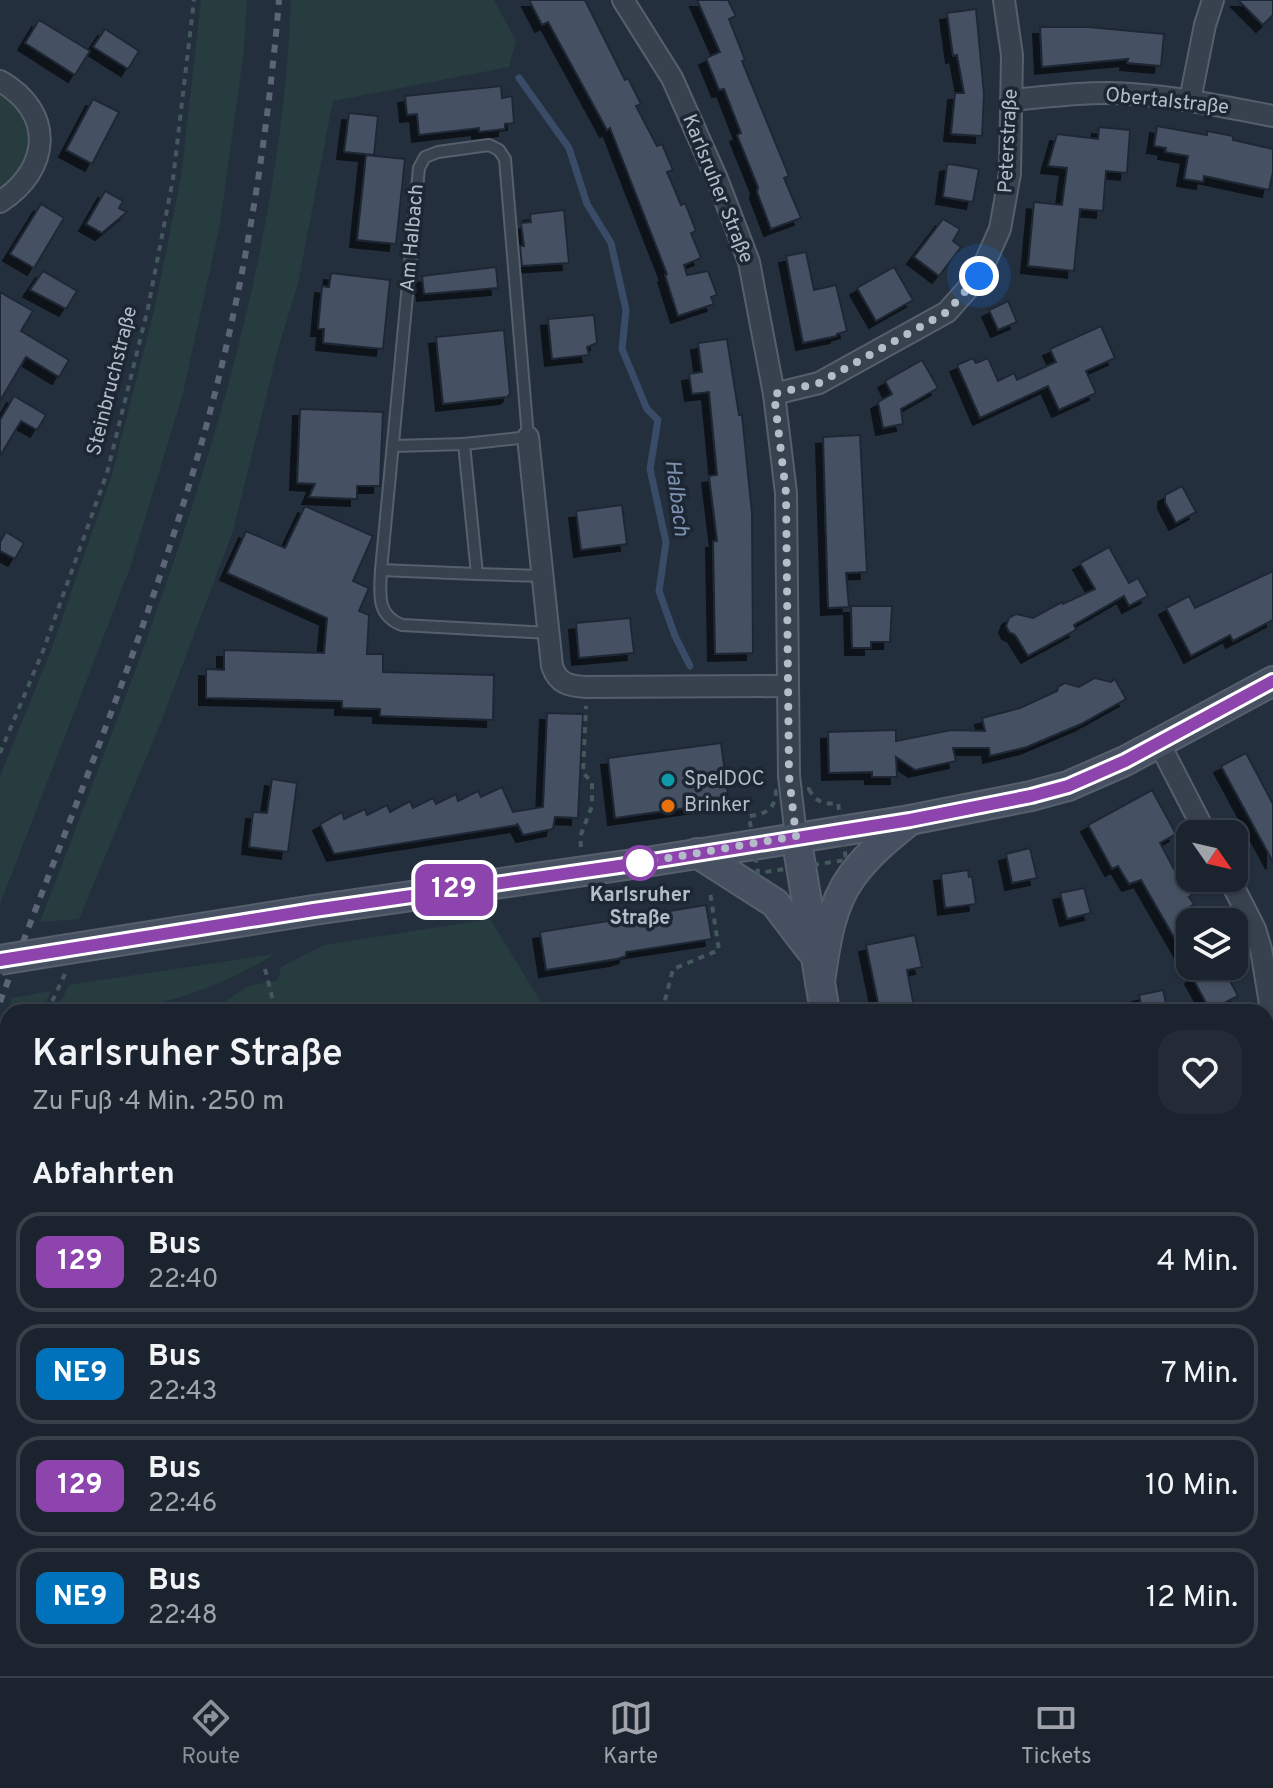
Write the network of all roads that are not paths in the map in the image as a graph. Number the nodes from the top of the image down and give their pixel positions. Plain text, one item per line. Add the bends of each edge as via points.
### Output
1 (623, 0) edge
2 (1004, 0) edge
3 (1213, 0) edge
4 (0, 81) edge
5 (1013, 100) junction
6 (1190, 100) junction
7 (1273, 116) edge
8 (0, 202) edge
9 (774, 394) junction
10 (528, 437) junction
11 (464, 444) junction
12 (395, 446) junction
13 (381, 570) junction
14 (477, 574) junction
15 (544, 576) junction
16 (549, 633) junction
17 (1273, 681) edge
18 (787, 686) junction
19 (1159, 743) junction
20 (910, 820) junction
21 (1199, 820) edge
22 (796, 836) junction
23 (697, 853) junction
24 (1236, 892) edge
25 (813, 953) junction
26 (0, 960) edge
27 (1270, 978) edge
28 (820, 982) junction
29 (824, 1004) edge
30 (1270, 1004) edge

1 - 9 street, Karlsruher Straße via 672,78 749,262
2 - 5 street, Peterstraße
3 - 6 street
4 - 8 street via 24,96 35,115 41,146 34,169
5 - 6 street, Obertalstraße via 1116,93
5 - 9 street, Peterstraße via 1010,173 1000,229 979,276 947,312 819,383
6 - 7 street, Obertalstraße
9 - 18 street, Karlsruher Straße via 786,493
10 - 11 lane
10 - 12 lane, Am Halbach via 505,159 489,145 438,152 425,157 419,168
10 - 15 street, Am Halbach
11 - 12 lane
11 - 14 lane
12 - 13 lane, Am Halbach
13 - 14 lane
13 - 16 lane, Am Halbach via 382,609 390,621
14 - 15 lane
15 - 16 street, Am Halbach
16 - 18 street, Am Halbach via 555,675 570,686
17 - 19 main road
18 - 22 street, Karlsruher Straße
19 - 20 main road via 1068,786
19 - 21 street
20 - 22 main road
20 - 28 main road via 850,877 827,933
22 - 23 main road
22 - 25 main road, Karlsruher Straße
23 - 25 main road via 775,903
23 - 26 main road, bridge
24 - 27 street
25 - 28 main road, Karlsruher Straße
27 - 30 street
28 - 29 main road, Karlsruher Straße

